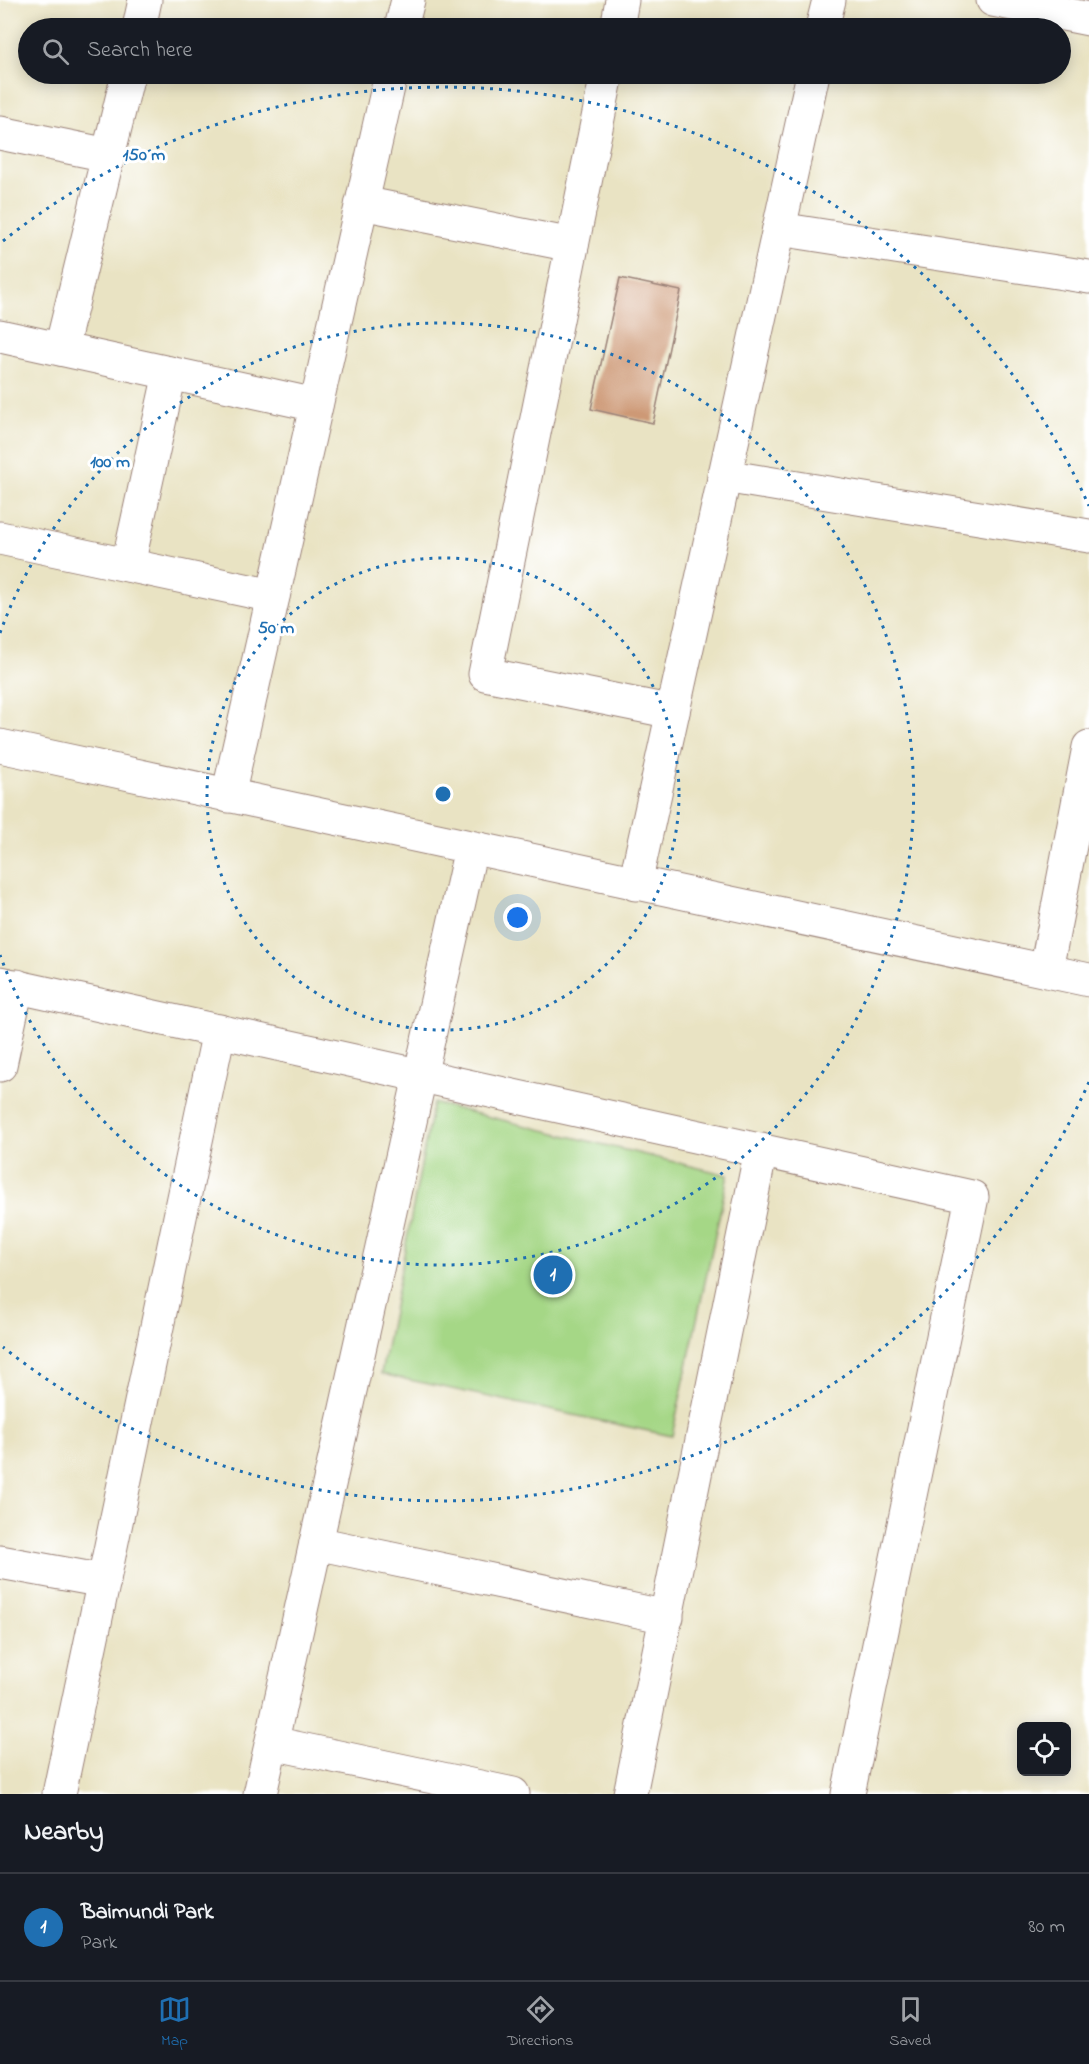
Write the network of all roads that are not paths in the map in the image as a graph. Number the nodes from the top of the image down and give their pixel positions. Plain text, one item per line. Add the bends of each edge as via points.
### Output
1 (145, 0) edge
2 (408, 0) edge
3 (622, 0) edge
4 (829, 0) edge
5 (993, 0) edge
6 (140, 18) edge
7 (404, 18) edge
8 (619, 18) edge
9 (824, 18) edge
10 (1089, 19) edge
11 (126, 84) edge
12 (389, 84) edge
13 (606, 84) edge
14 (811, 84) edge
15 (0, 133) edge
16 (108, 155) junction
17 (362, 203) junction
18 (778, 228) junction
19 (572, 245) junction
20 (1089, 277) edge
21 (1, 340) edge
22 (61, 349) junction
23 (170, 373) junction
24 (316, 405) junction
25 (724, 476) junction
26 (1089, 536) edge
27 (0, 538) edge
28 (128, 565) junction
29 (273, 597) junction
30 (673, 712) junction
31 (0, 746) edge
32 (1089, 747) edge
33 (228, 795) junction
34 (471, 848) junction
35 (635, 884) junction
36 (1046, 970) junction
37 (1089, 980) edge
38 (8, 985) edge
39 (219, 1031) junction
40 (0, 1065) edge
41 (420, 1075) junction
42 (761, 1150) junction
43 (316, 1543) junction
44 (0, 1562) edge
45 (104, 1581) junction
46 (667, 1617) junction
47 (272, 1743) junction
48 (59, 1794) edge
49 (260, 1794) edge
50 (513, 1794) edge
51 (630, 1794) edge
52 (848, 1794) edge

1 - 6 street
2 - 7 street
3 - 8 street
4 - 9 street
5 - 10 street
11 - 16 street
12 - 17 street
13 - 19 street
14 - 18 street
15 - 16 street
16 - 22 street
17 - 19 street
17 - 24 street
18 - 20 street
18 - 25 street
19 - 30 street via 485,674
21 - 22 street
22 - 23 street
23 - 24 street
23 - 28 street
24 - 29 street
25 - 26 street
25 - 30 street
27 - 28 street
28 - 29 street
29 - 33 street
30 - 35 street
31 - 33 street
32 - 36 street
33 - 34 street
34 - 35 street
34 - 41 street
35 - 36 street
36 - 37 street
38 - 39 street
38 - 40 street
39 - 41 street
39 - 45 street
41 - 42 street
41 - 43 street
42 - 46 street
42 - 52 street via 972,1197
43 - 46 street
43 - 47 street
44 - 45 street
45 - 48 street
46 - 51 street
47 - 49 street
47 - 50 street

